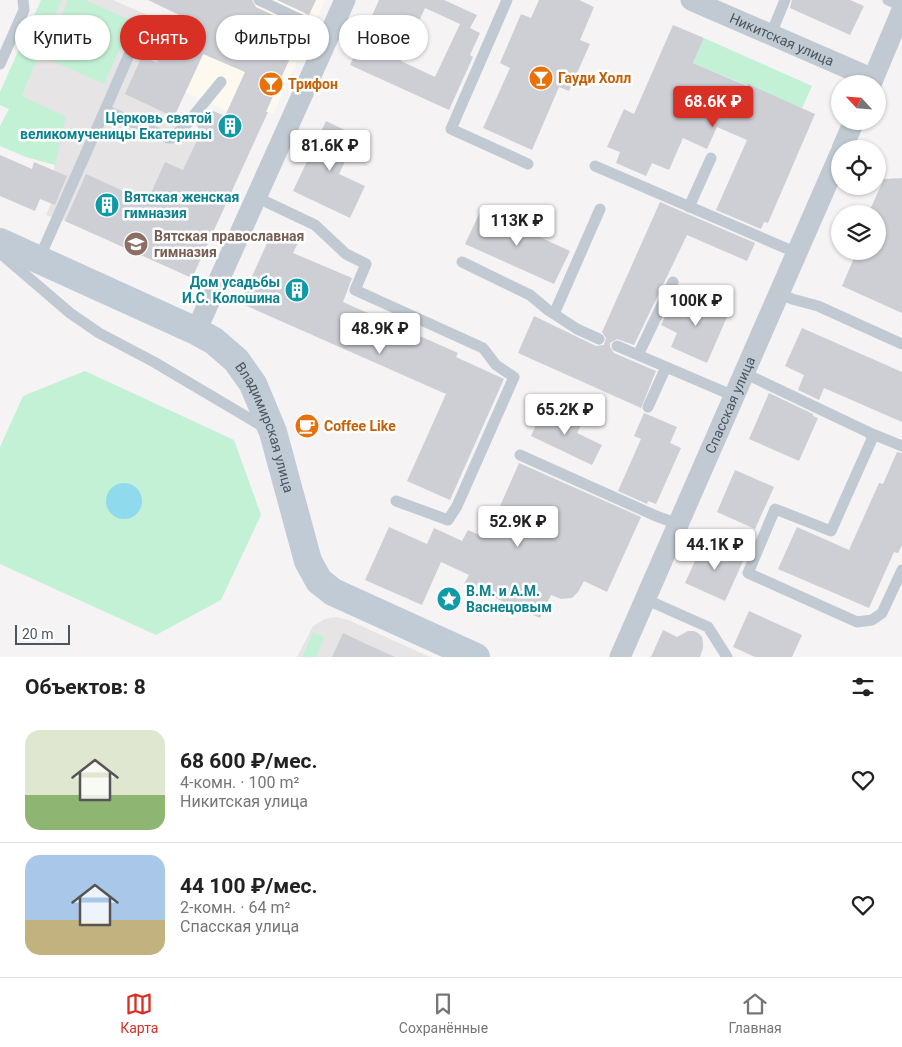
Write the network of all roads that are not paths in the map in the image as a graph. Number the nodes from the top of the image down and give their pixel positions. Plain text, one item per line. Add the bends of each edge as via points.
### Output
1 (23, 0) edge
2 (259, 0) edge
3 (345, 0) edge
4 (507, 0) edge
5 (691, 0) edge
6 (785, 0) edge
7 (888, 0) edge
8 (902, 6) edge
9 (902, 10) edge
10 (291, 15) edge
11 (329, 33) edge
12 (771, 34) junction
13 (127, 60) edge
14 (317, 60) edge
15 (0, 64) edge
16 (859, 75) edge
17 (875, 75) edge
18 (221, 82) dead end
19 (105, 110) junction
20 (711, 158) dead end
21 (528, 164) dead end
22 (594, 166) dead end
23 (831, 175) edge
24 (256, 197) junction
25 (689, 206) junction
26 (600, 209) dead end
27 (0, 242) edge
28 (0, 253) edge
29 (797, 253) junction
30 (39, 260) junction
31 (462, 262) dead end
32 (673, 282) dead end
33 (779, 293) junction
34 (554, 314) junction
35 (196, 331) junction
36 (599, 339) dead end
37 (902, 344) edge
38 (617, 346) dead end
39 (638, 355) junction
40 (666, 367) junction
41 (744, 374) junction
42 (734, 396) junction
43 (648, 408) dead end
44 (273, 432) junction
45 (870, 432) junction
46 (902, 446) edge
47 (520, 455) dead end
48 (396, 501) dead end
49 (678, 524) junction
50 (902, 570) edge
51 (646, 599) junction
52 (476, 657) edge
53 (620, 657) edge
54 (727, 657) edge

1 - 15 lane via 24,10
2 - 10 lane
3 - 11 street
4 - 21 lane via 451,129
5 - 12 street, Никитская улица
6 - 12 lane
7 - 8 lane
9 - 17 street
12 - 16 street, Никитская улица
13 - 19 lane
14 - 24 street
18 - 19 lane via 172,138
19 - 30 lane
20 - 25 lane
22 - 25 lane
23 - 29 street, Спасская улица
24 - 35 street
24 - 48 lane via 315,225 346,254 366,264 355,290 483,348 496,365 514,377 448,520
25 - 29 lane
26 - 34 lane
27 - 30 main road, Владимирская улица
28 - 44 lane via 70,313 99,333
29 - 33 street, Спасская улица
30 - 35 main road, Владимирская улица
31 - 34 lane via 530,295
32 - 39 lane
33 - 37 lane via 818,306
33 - 41 street, Спасская улица
34 - 36 lane via 577,330
35 - 44 main road, Владимирская улица via 227,351 243,368
38 - 39 lane
39 - 40 lane
40 - 42 lane
40 - 43 lane
41 - 42 street, Спасская улица
41 - 45 lane
42 - 49 street, Спасская улица
44 - 52 main road, Владимирская улица via 308,562 319,581 333,592
45 - 46 lane
45 - 50 lane via 872,439 831,532 776,509 748,573 857,622 872,620 882,612
47 - 49 lane
49 - 51 street, Спасская улица
51 - 53 street, Спасская улица
51 - 54 lane via 708,627

